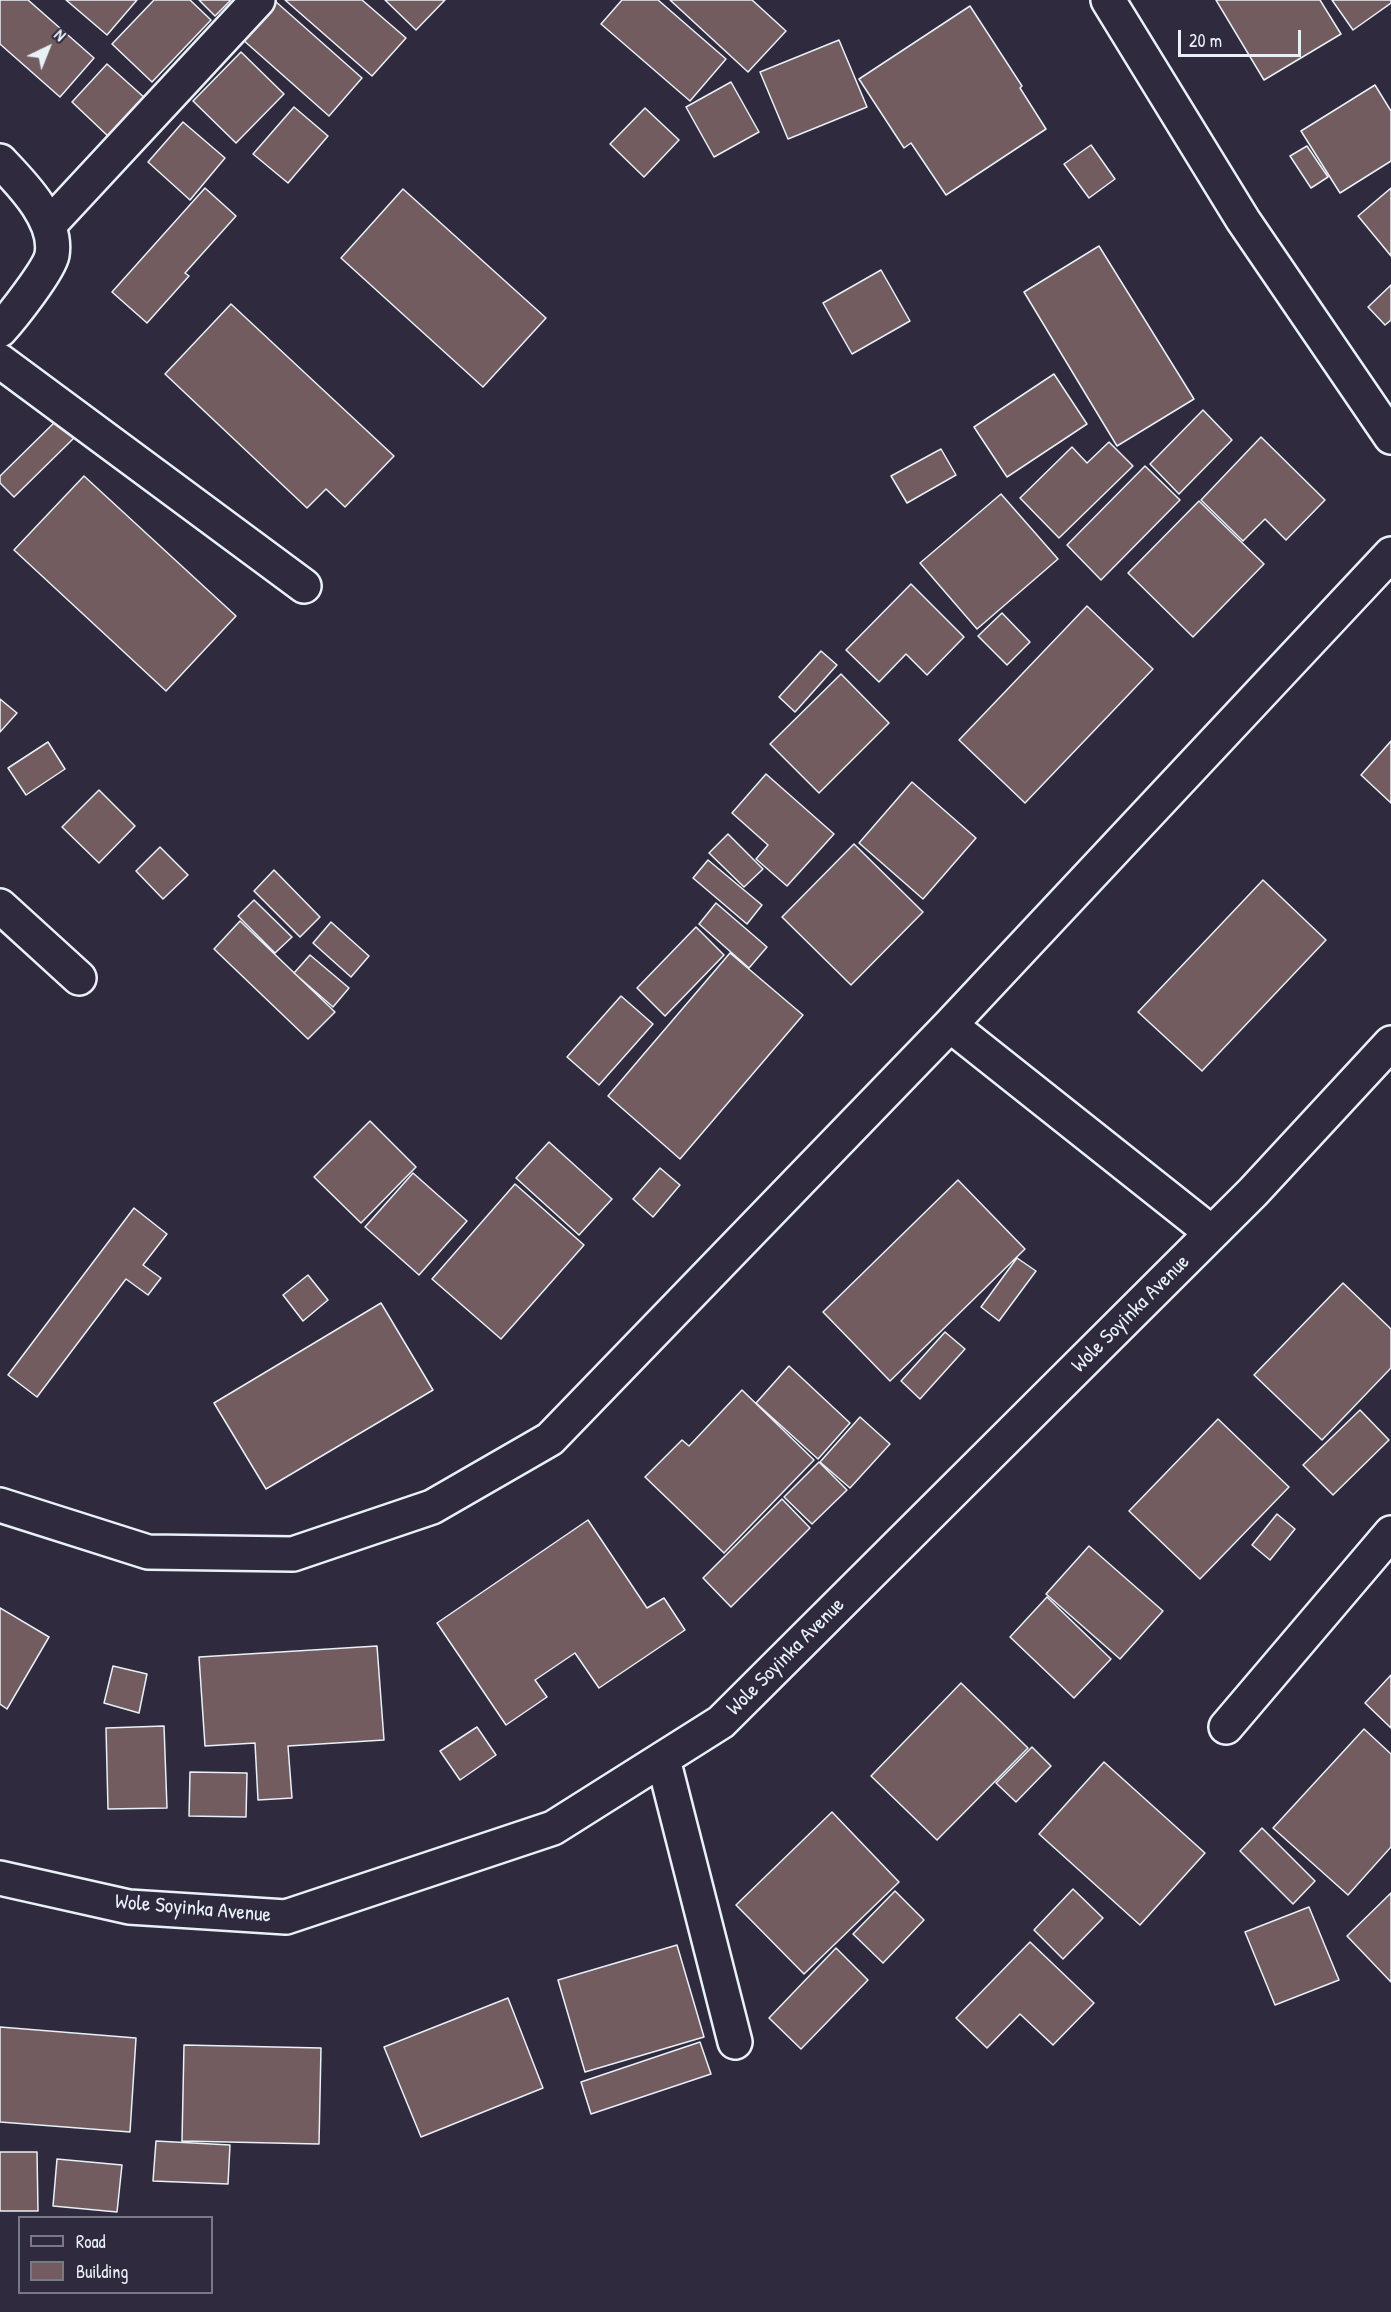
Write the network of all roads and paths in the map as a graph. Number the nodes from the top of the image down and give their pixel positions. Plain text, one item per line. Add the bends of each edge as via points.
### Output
1 (258, 0) edge
2 (1108, 0) edge
3 (0, 161) edge
4 (49, 225) junction
5 (0, 330) edge
6 (0, 361) edge
7 (1391, 437) edge
8 (1391, 554) edge
9 (304, 586) dead end
10 (0, 906) edge
11 (79, 978) dead end
12 (950, 1025) junction
13 (1391, 1043) edge
14 (1212, 1233) junction
15 (0, 1505) edge
16 (1391, 1533) edge
17 (1226, 1727) dead end
18 (663, 1759) junction
19 (0, 1878) edge
20 (735, 2042) dead end

1 - 4 street
2 - 7 street via 1243,219
3 - 4 street
4 - 5 street via 52,255 19,309
6 - 9 street
8 - 12 street
10 - 11 street
12 - 14 street
12 - 15 street via 550,1439 432,1507 293,1554 282,1554 148,1552
13 - 14 street, Wole Soyinka Avenue
14 - 18 street, Wole Soyinka Avenue via 721,1722
16 - 17 street
18 - 19 street, Wole Soyinka Avenue via 553,1828 286,1917 129,1907
18 - 20 street

